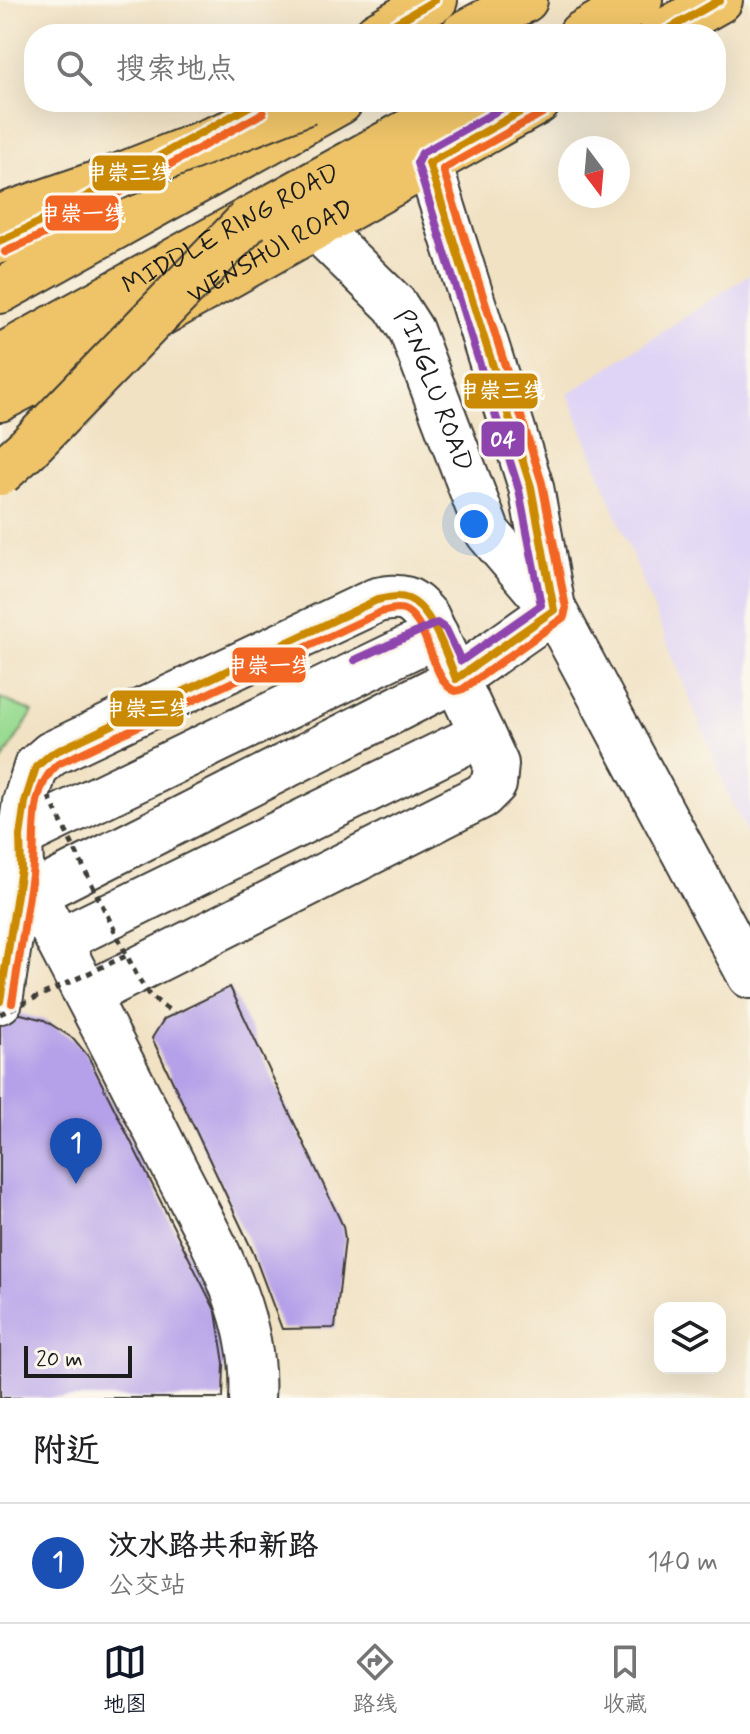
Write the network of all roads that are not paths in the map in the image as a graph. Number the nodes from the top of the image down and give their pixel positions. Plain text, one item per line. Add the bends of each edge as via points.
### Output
1 (525, 0) edge
2 (640, 0) edge
3 (720, 0) edge
4 (432, 1) edge
5 (394, 24) edge
6 (481, 24) edge
7 (598, 24) edge
8 (678, 24) edge
9 (239, 112) edge
10 (282, 112) edge
11 (322, 112) edge
12 (444, 112) edge
13 (520, 112) edge
14 (429, 163) junction
15 (0, 217) edge
16 (248, 221) junction
17 (315, 227) junction
18 (0, 241) edge
19 (0, 291) edge
20 (0, 357) edge
21 (0, 399) edge
22 (0, 473) edge
23 (554, 610) junction
24 (436, 635) junction
25 (456, 679) junction
26 (482, 734) junction
27 (25, 866) junction
28 (59, 941) junction
29 (750, 976) edge
30 (87, 995) junction
31 (0, 1001) edge
32 (252, 1398) edge

1 - 6 main road
2 - 7 main road
3 - 8 main road
4 - 5 main road
9 - 18 main road
10 - 15 main road, bridge
11 - 19 main road
12 - 16 main road, MIDDLE RING ROAD
13 - 14 main road, WENSHUI ROAD
14 - 17 main road, WENSHUI ROAD
14 - 23 street, PINGLU ROAD via 531,487
16 - 20 main road, MIDDLE RING ROAD, bridge
16 - 22 main road, bridge
17 - 21 main road, WENSHUI ROAD
17 - 23 street, PINGLU ROAD via 403,317 488,533
23 - 25 street
23 - 29 street, PINGLU ROAD
24 - 25 street
24 - 27 street
24 - 27 street via 413,601 396,596 377,600 51,754 36,767 25,802
25 - 26 street
25 - 27 street
26 - 28 street
26 - 30 street via 496,764 494,784 482,796
27 - 28 street
27 - 31 street
28 - 30 street
30 - 32 street via 236,1293 249,1346

